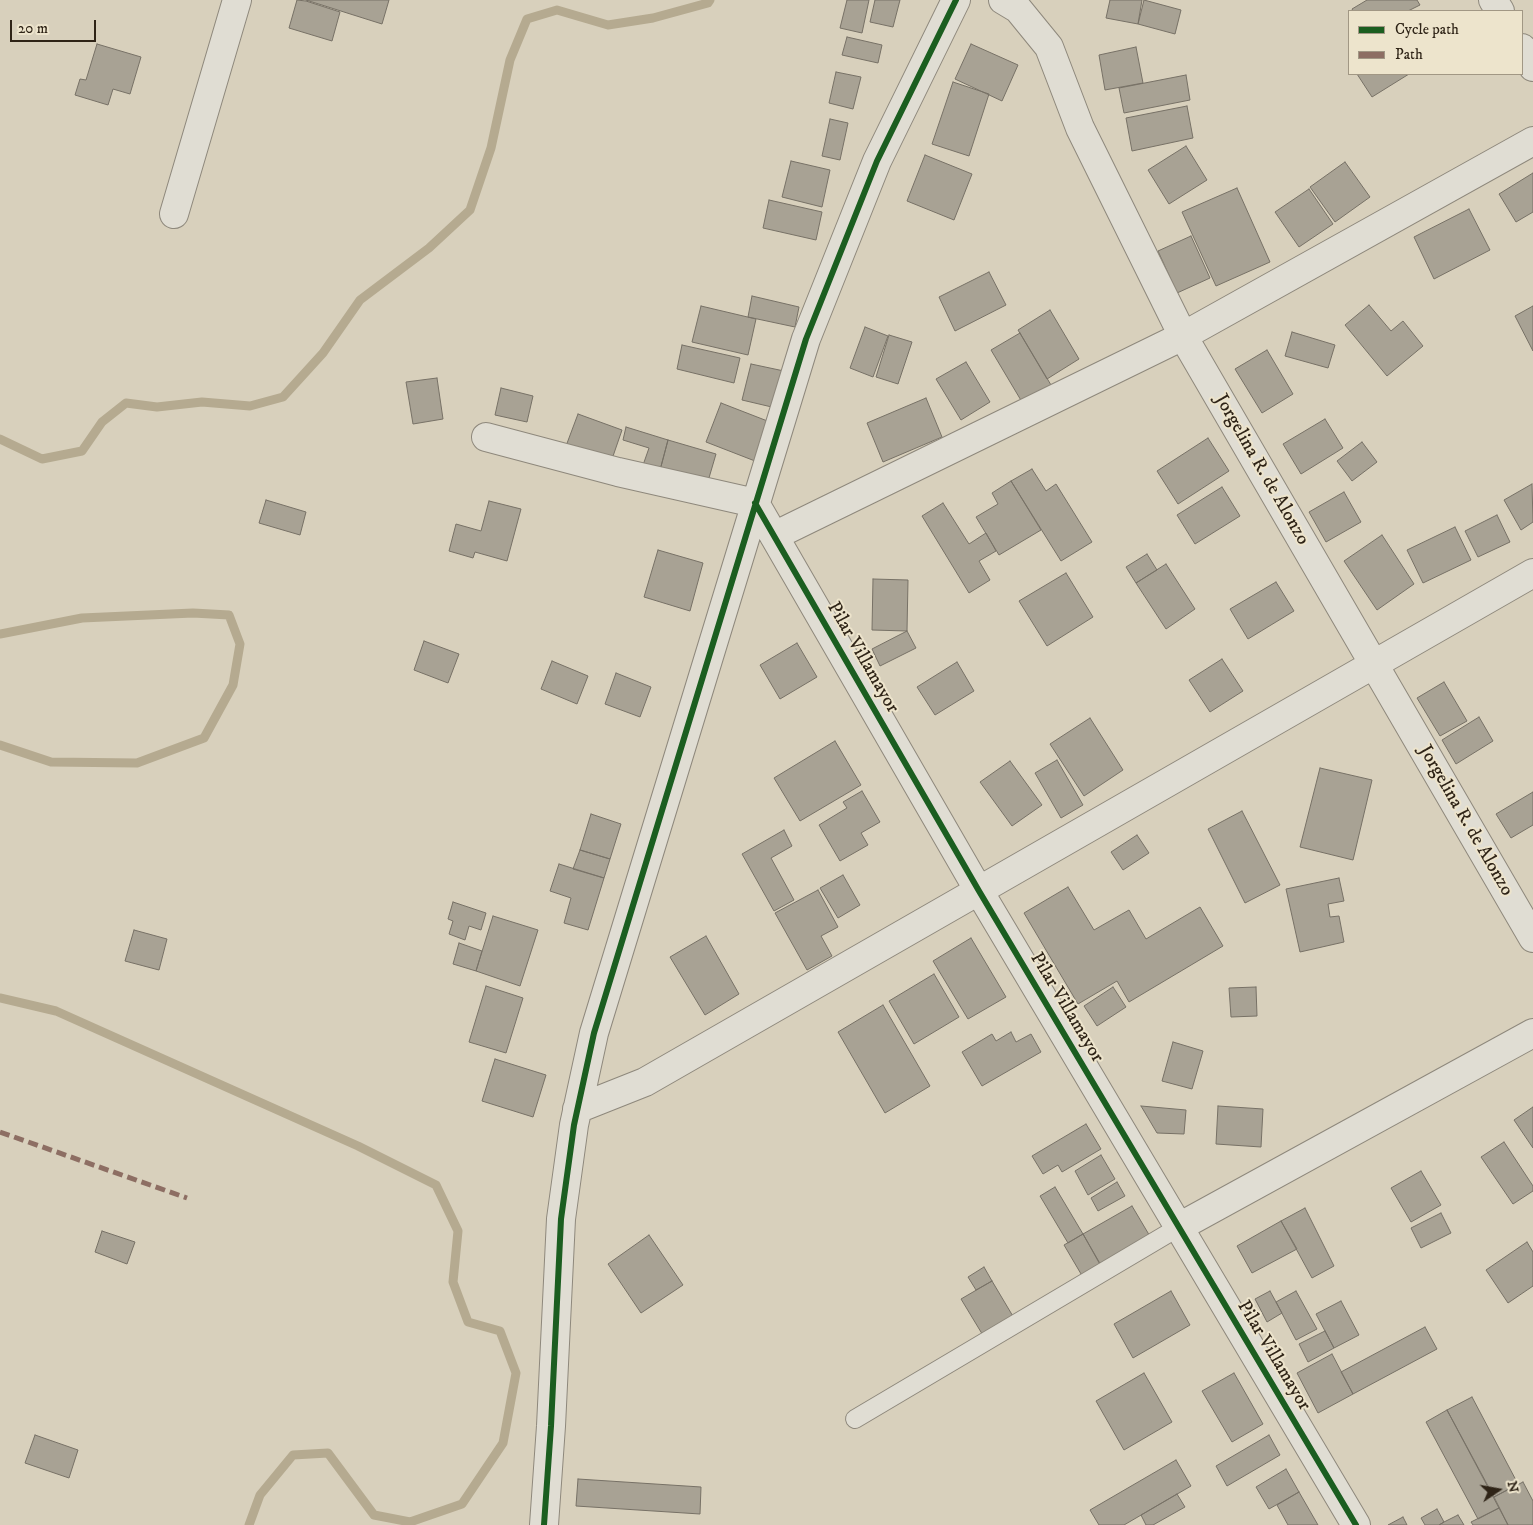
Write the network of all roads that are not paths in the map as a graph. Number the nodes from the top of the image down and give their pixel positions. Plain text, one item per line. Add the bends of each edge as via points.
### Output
1 (237, 0) edge
2 (956, 0) edge
3 (1003, 0) edge
4 (1523, 50) edge
5 (1533, 67) edge
6 (1533, 141) edge
7 (174, 214) dead end
8 (1183, 336) junction
9 (486, 437) dead end
10 (755, 503) junction
11 (774, 536) junction
12 (1533, 573) edge
13 (1374, 664) junction
14 (979, 891) junction
15 (1533, 938) edge
16 (1533, 1033) edge
17 (577, 1108) junction
18 (1179, 1227) junction
19 (855, 1419) dead end
20 (544, 1525) edge
21 (1356, 1525) edge

1 - 7 street
2 - 10 street via 878,161 813,321
3 - 8 street, Jorgelina R. de Alonzo via 1018,9 1049,47 1080,128
4 - 5 street
6 - 8 street
8 - 11 street
8 - 13 street, Jorgelina R. de Alonzo
9 - 10 street via 618,472
10 - 11 street, Pilar Villamayor
10 - 17 street via 594,1033
11 - 14 street, Pilar Villamayor
12 - 13 street
13 - 14 street
13 - 15 street, Jorgelina R. de Alonzo
14 - 17 street via 646,1082
14 - 18 street, Pilar Villamayor
16 - 18 street
17 - 20 street via 561,1219
18 - 19 lane
18 - 21 street, Pilar Villamayor

